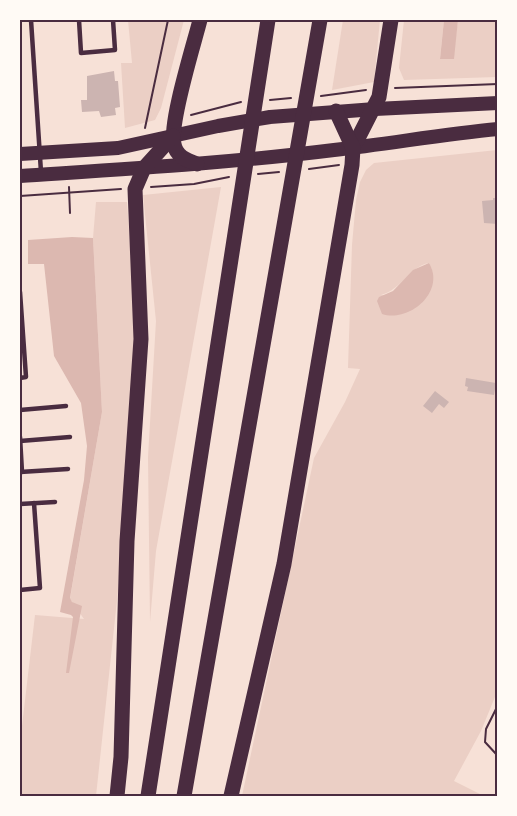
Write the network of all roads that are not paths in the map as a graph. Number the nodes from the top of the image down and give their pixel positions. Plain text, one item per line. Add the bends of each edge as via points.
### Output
1 (31, 20) edge
2 (79, 20) edge
3 (112, 20) edge
4 (201, 20) edge
5 (268, 20) edge
6 (321, 20) edge
7 (391, 20) edge
8 (498, 103) edge
9 (375, 108) junction
10 (336, 111) junction
11 (498, 129) edge
12 (173, 136) junction
13 (352, 148) junction
14 (40, 153) junction
15 (20, 154) edge
16 (197, 164) junction
17 (144, 168) junction
18 (126, 169) junction
19 (41, 174) junction
20 (20, 176) edge
21 (135, 189) junction
22 (20, 288) edge
23 (20, 292) edge
24 (20, 378) edge
25 (66, 406) dead end
26 (20, 410) edge
27 (70, 437) dead end
28 (20, 439) edge
29 (68, 469) dead end
30 (21, 472) edge
31 (55, 502) dead end
32 (34, 503) junction
33 (20, 504) edge
34 (20, 590) edge
35 (117, 796) edge
36 (148, 796) edge
37 (184, 796) edge
38 (231, 796) edge

1 - 14 lane
2 - 3 lane via 81,52 115,50
4 - 12 highway
5 - 36 highway
6 - 37 highway
7 - 9 highway
8 - 9 main road
9 - 10 main road
9 - 13 highway
10 - 12 main road via 252,120
10 - 13 highway
11 - 13 main road
12 - 14 main road via 118,148
12 - 16 highway via 180,156
12 - 17 highway
13 - 16 main road
13 - 38 highway via 284,564
14 - 15 main road
14 - 19 lane
16 - 17 main road
17 - 18 main road
17 - 21 highway
18 - 19 main road
18 - 21 highway
19 - 20 main road
21 - 35 highway via 141,339 127,541
22 - 23 lane
23 - 24 lane via 26,377
25 - 26 lane
27 - 28 lane
28 - 30 lane
29 - 30 lane
31 - 32 lane
32 - 33 lane
32 - 34 lane via 40,588

